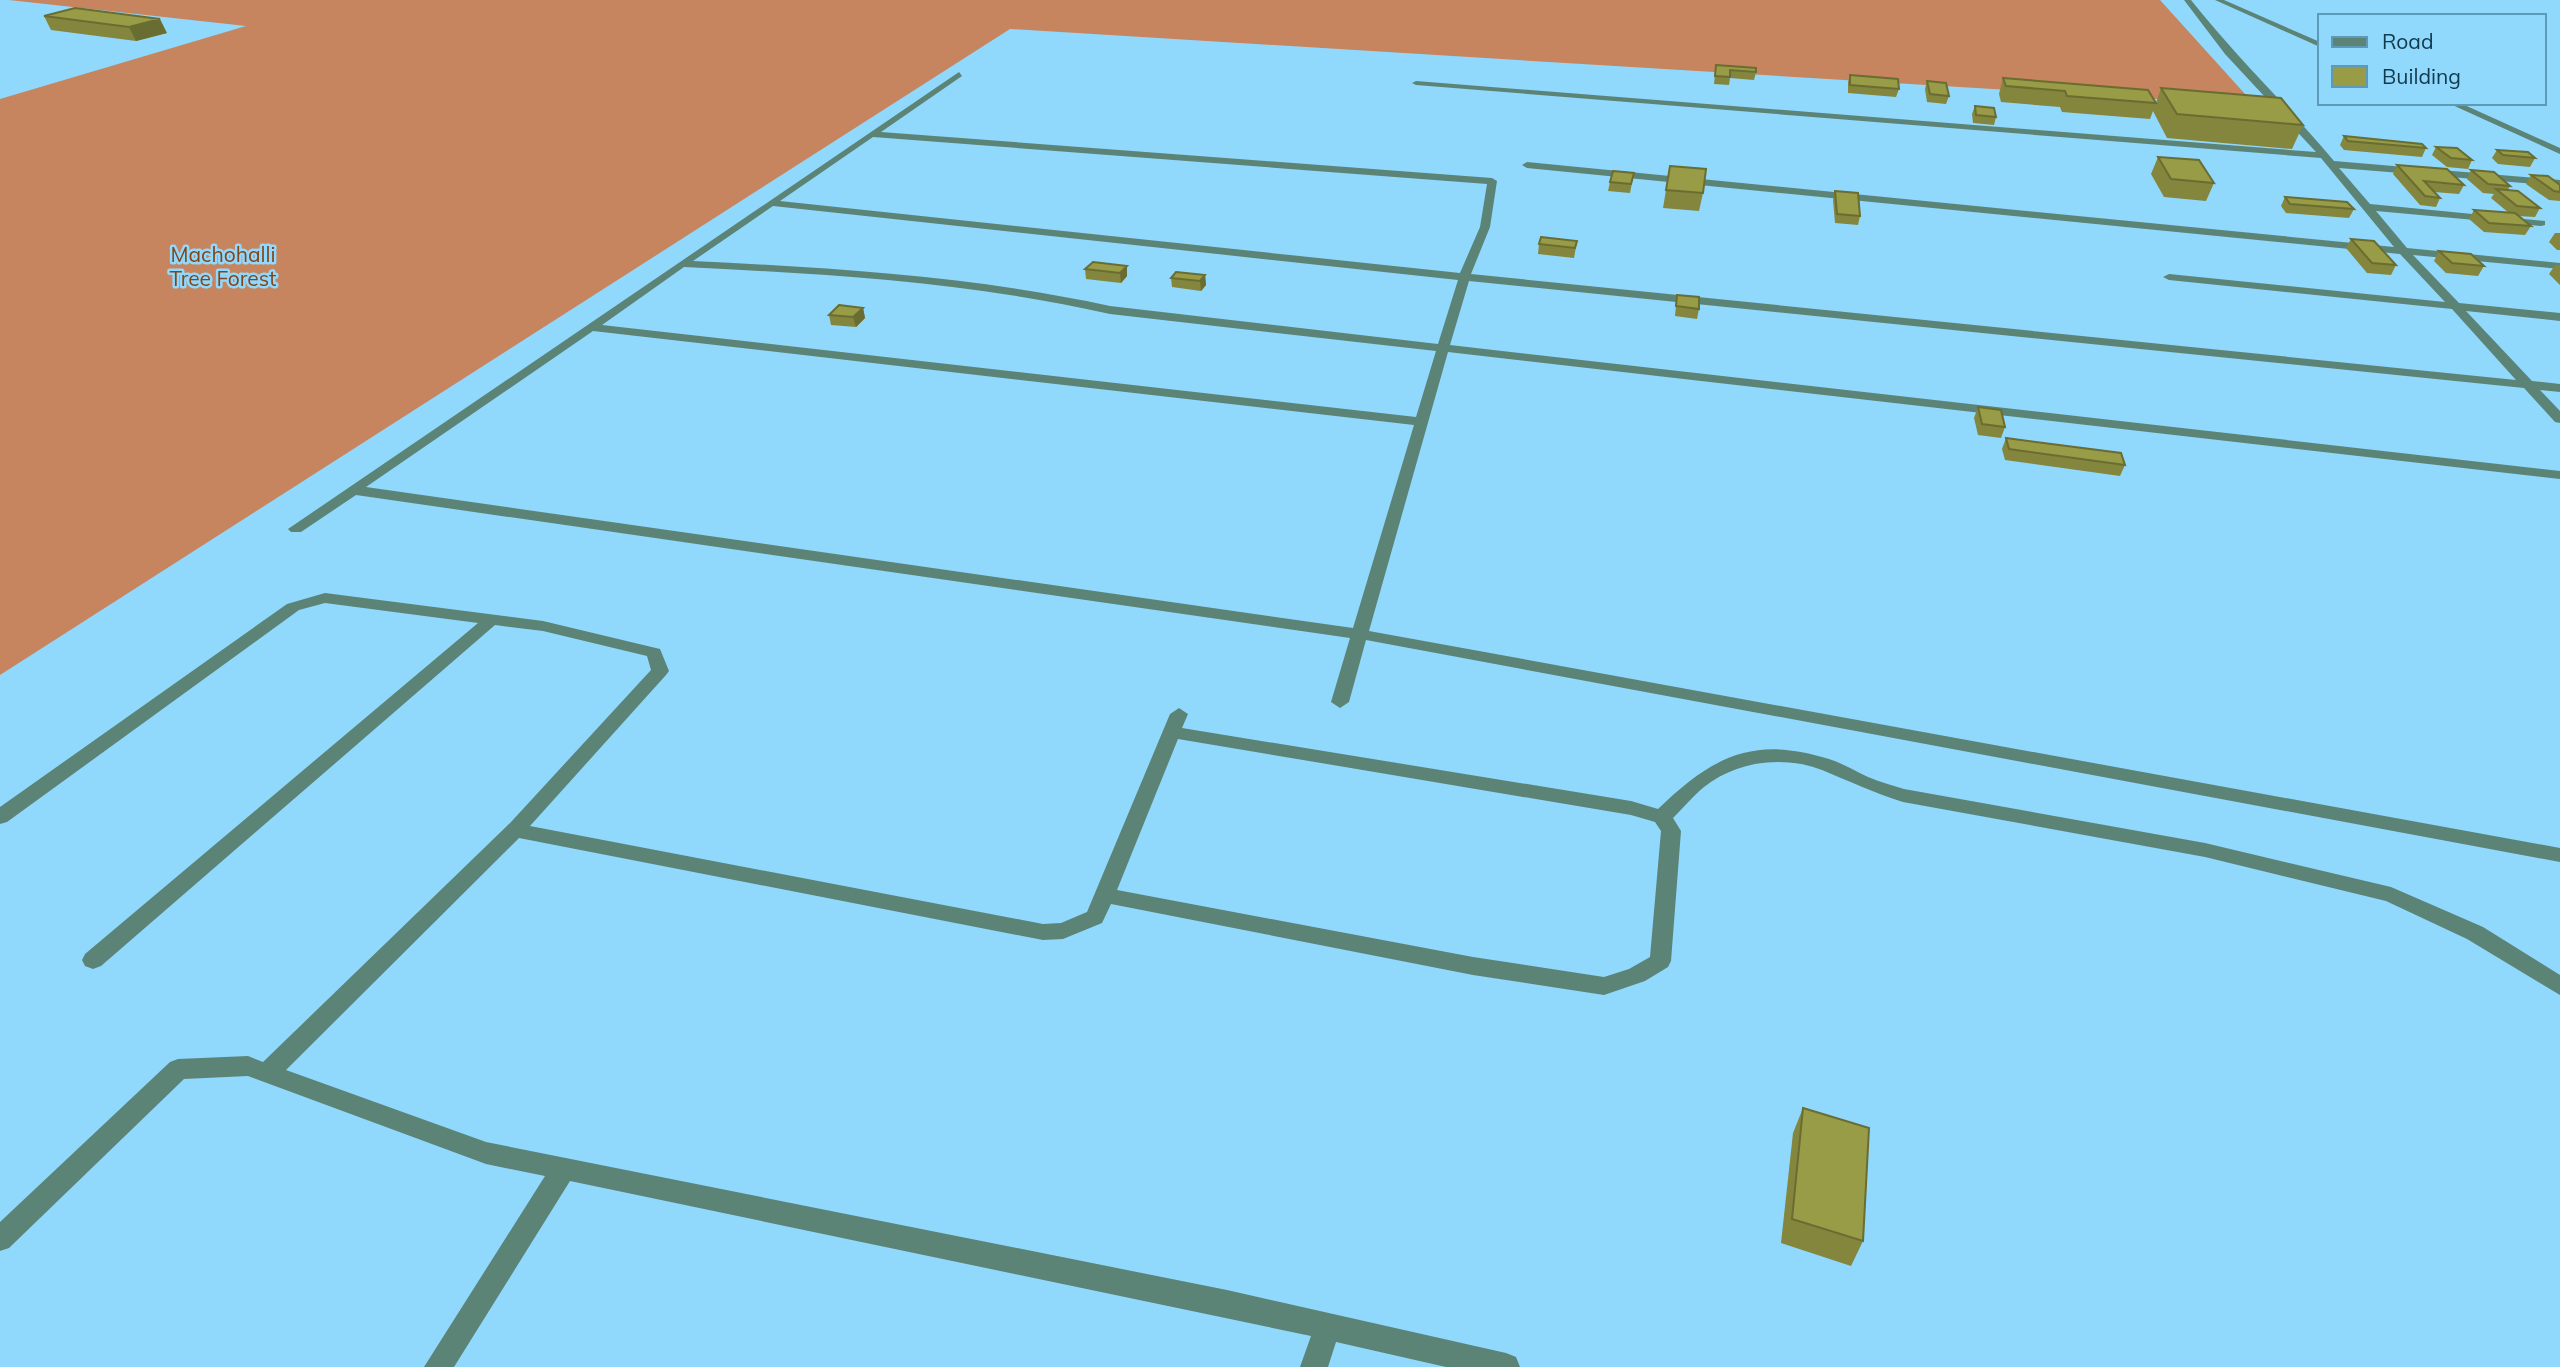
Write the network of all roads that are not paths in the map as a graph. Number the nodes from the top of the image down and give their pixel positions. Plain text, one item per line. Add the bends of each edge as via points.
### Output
1 (2187, 0) edge
2 (2218, 0) edge
3 (2318, 44) edge
4 (959, 74) dead end
5 (1416, 83) dead end
6 (2456, 105) edge
7 (872, 134) junction
8 (2560, 151) edge
9 (2323, 155) junction
10 (2331, 164) junction
11 (1527, 165) dead end
12 (2560, 183) edge
13 (770, 203) junction
14 (2366, 207) junction
15 (2541, 223) dead end
16 (2401, 248) junction
17 (681, 264) junction
18 (2560, 266) edge
19 (1464, 277) junction
20 (2169, 277) dead end
21 (2458, 309) junction
22 (2560, 317) edge
23 (590, 327) junction
24 (1444, 346) junction
25 (2530, 385) junction
26 (2560, 388) edge
27 (2560, 419) edge
28 (1422, 422) junction
29 (2560, 475) edge
30 (353, 490) junction
31 (296, 529) dead end
32 (491, 620) junction
33 (1360, 634) junction
34 (1340, 702) dead end
35 (0, 817) edge
36 (1662, 817) junction
37 (512, 830) junction
38 (2560, 855) edge
39 (1103, 895) junction
40 (93, 960) dead end
41 (2560, 986) edge
42 (266, 1074) junction
43 (565, 1169) junction
44 (0, 1239) edge
45 (1328, 1325) junction
46 (438, 1367) edge
47 (1314, 1367) edge
48 (1506, 1367) edge

1 - 9 street
2 - 3 street
4 - 7 street
5 - 9 street
6 - 8 street
7 - 13 street
7 - 19 street via 1492,181 1485,227
9 - 10 street
10 - 12 street
10 - 14 street
11 - 16 street
13 - 17 street
13 - 19 street
14 - 15 street
14 - 16 street
16 - 18 street
16 - 21 street
17 - 23 street
17 - 24 street via 907,279 1062,298 1110,310
19 - 24 street
19 - 25 street
20 - 21 street
21 - 22 street
21 - 25 street
23 - 28 street
23 - 30 street
24 - 28 street
24 - 29 street
25 - 26 street
25 - 27 street
28 - 33 street
30 - 31 street
30 - 33 street
32 - 35 street via 325,598 293,607
32 - 37 street via 543,626 654,653 660,671
32 - 40 street
33 - 34 street
33 - 38 street
36 - 39 street via 1175,723
36 - 39 street via 1671,831 1660,961 1604,986 1473,966
36 - 41 street via 1698,782 1738,760 1781,755 1825,764 1903,794 2205,850 2391,895 2475,933
37 - 39 street via 1043,932 1063,931 1095,916
37 - 42 street
42 - 43 street via 486,1153
42 - 44 street via 248,1066 178,1069
43 - 45 street
43 - 46 street
45 - 47 street
45 - 48 street

